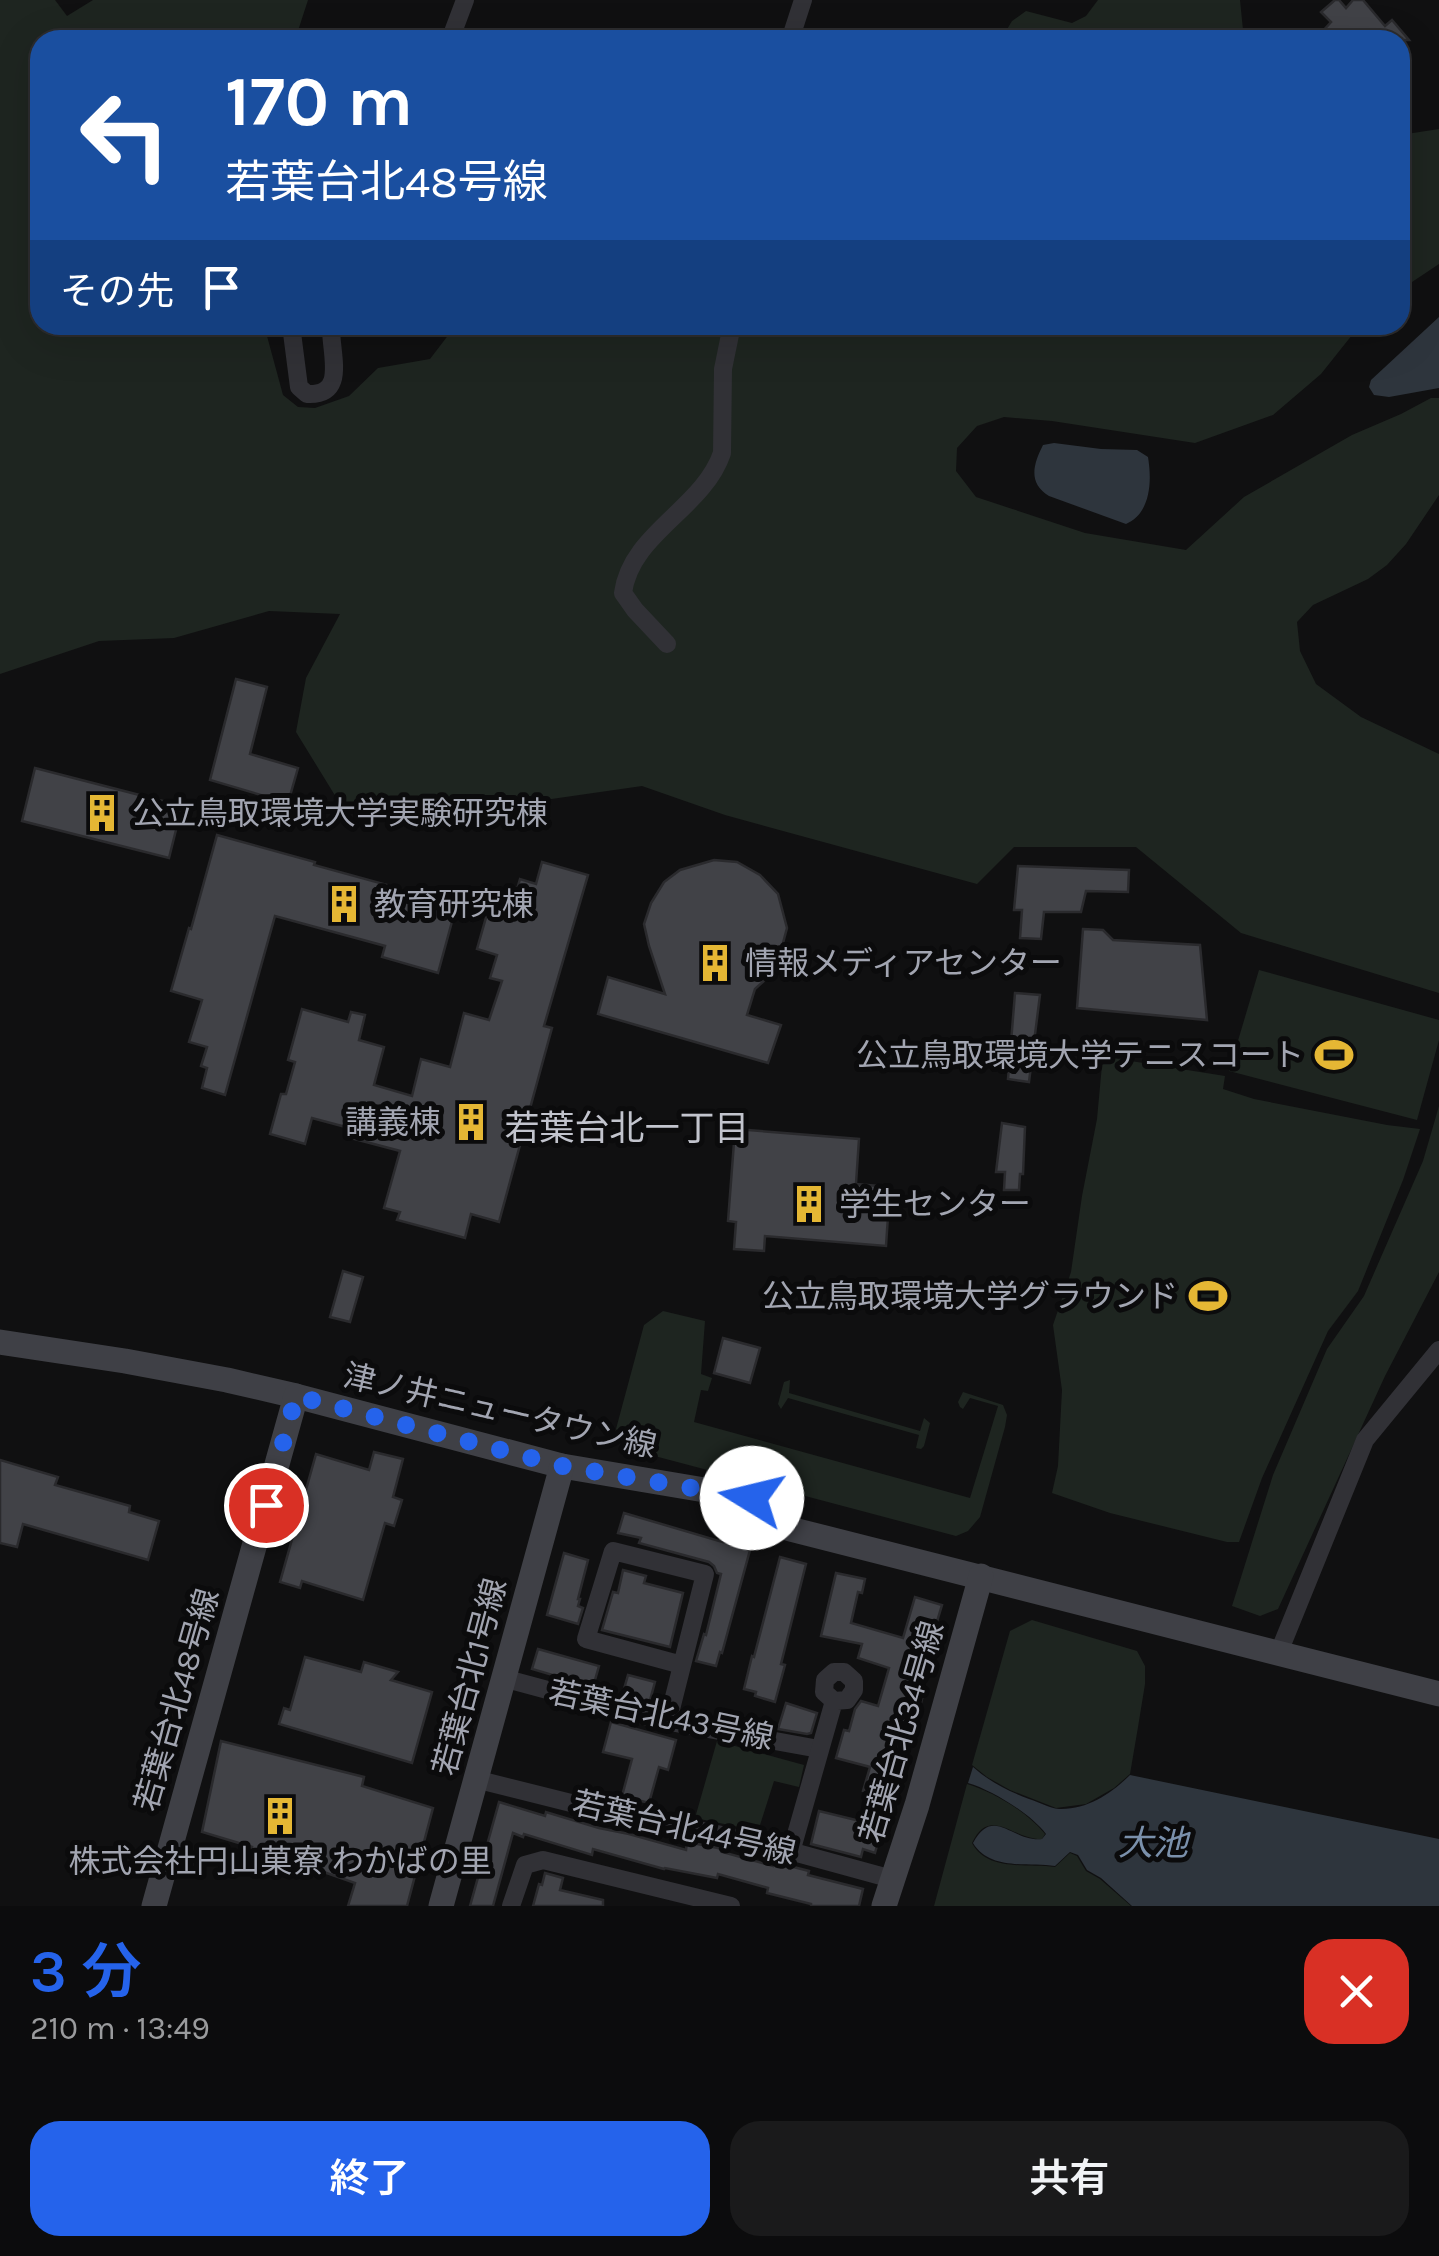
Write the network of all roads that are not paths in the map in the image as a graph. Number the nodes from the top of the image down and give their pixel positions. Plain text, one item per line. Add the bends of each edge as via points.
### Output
1 (464, 0) edge
2 (803, 0) edge
3 (454, 30) edge
4 (793, 30) edge
5 (293, 335) edge
6 (332, 335) edge
7 (730, 335) edge
8 (668, 644) dead end
9 (0, 1342) edge
10 (1439, 1350) edge
11 (296, 1396) junction
12 (562, 1466) junction
13 (980, 1576) junction
14 (1279, 1652) junction
15 (682, 1666) junction
16 (503, 1678) junction
17 (1439, 1694) edge
18 (834, 1702) dead end
19 (668, 1721) junction
20 (819, 1749) junction
21 (476, 1779) junction
22 (792, 1852) junction
23 (892, 1879) junction
24 (722, 1905) edge
25 (154, 1906) edge
26 (441, 1906) edge
27 (511, 1906) edge
28 (884, 1906) edge

1 - 3 street
2 - 4 street
5 - 6 street via 300,387 319,395 334,381
7 - 8 street via 718,465 625,577 623,593
9 - 11 street, 津ノ井ニュータウン線
10 - 14 street via 1365,1440
11 - 12 street, 津ノ井ニュータウン線
11 - 25 street, 若葉台北48号線
12 - 13 street, 津ノ井ニュータウン線 via 752,1498 790,1528
12 - 16 street, 若葉台北1号線
13 - 14 street, 津ノ井ニュータウン線
13 - 23 street, 若葉台北34号線
14 - 17 street, 津ノ井ニュータウン線
15 - 15 street via 705,1574 613,1551 586,1640
15 - 19 street
16 - 19 street, 若葉台北43号線
16 - 21 street, 若葉台北1号線
18 - 20 street, 若葉台北43号線
19 - 20 street, 若葉台北43号線
20 - 22 street, 若葉台北43号線
21 - 22 street, 若葉台北44号線
21 - 26 street, 若葉台北1号線
22 - 23 street, 若葉台北44号線
23 - 28 street, 若葉台北34号線
24 - 27 street via 544,1860 525,1865

